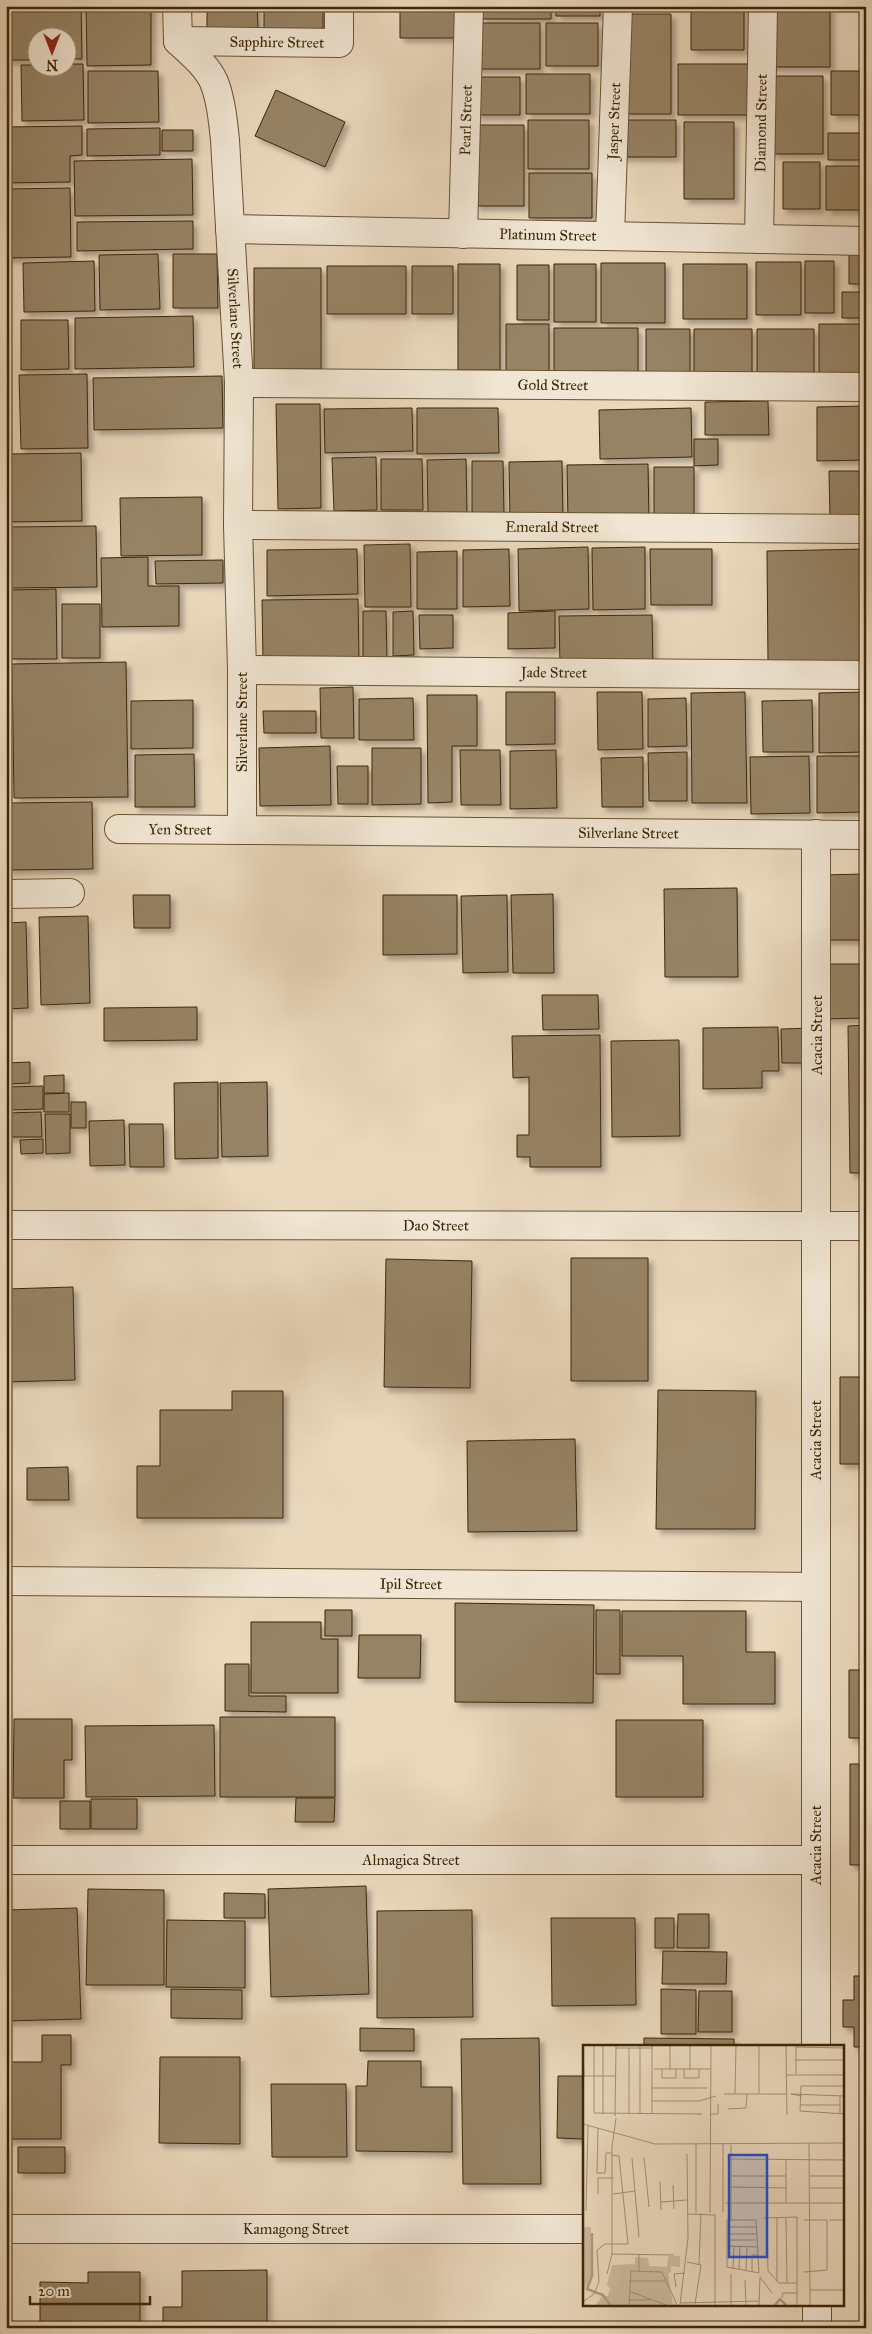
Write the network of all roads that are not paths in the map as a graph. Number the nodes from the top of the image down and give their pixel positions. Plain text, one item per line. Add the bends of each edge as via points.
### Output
1 (177, 6) edge
2 (339, 6) edge
3 (469, 6) edge
4 (618, 6) edge
5 (763, 6) edge
6 (178, 41) junction
7 (230, 229) junction
8 (463, 234) junction
9 (610, 236) junction
10 (759, 239) junction
11 (866, 241) edge
12 (239, 383) junction
13 (866, 387) edge
14 (238, 525) junction
15 (866, 529) edge
16 (242, 670) junction
17 (866, 675) edge
18 (118, 829) dead end
19 (242, 830) junction
20 (816, 834) junction
21 (866, 835) edge
22 (70, 893) dead end
23 (6, 894) edge
24 (6, 1225) edge
25 (817, 1226) junction
26 (866, 1226) edge
27 (6, 1581) edge
28 (815, 1587) junction
29 (6, 1860) edge
30 (816, 1860) junction
31 (816, 2045) edge
32 (6, 2229) edge
33 (583, 2229) edge
34 (817, 2306) edge
35 (817, 2328) edge

1 - 6 street
2 - 6 street, Sapphire Street via 340,43
3 - 8 street, Pearl Street
4 - 9 street, Jasper Street
5 - 10 street, Diamond Street
6 - 7 street, Silverlane Street via 213,81 222,115
7 - 8 street, Platinum Street
7 - 12 street, Silverlane Street
8 - 9 street, Platinum Street
9 - 10 street, Platinum Street
10 - 11 street, Platinum Street
12 - 13 street, Gold Street
12 - 14 street, Silverlane Street
14 - 15 street, Emerald Street
14 - 16 street, Silverlane Street
16 - 17 street, Jade Street
16 - 19 street, Silverlane Street
18 - 19 street, Yen Street
19 - 20 street, Silverlane Street
20 - 21 street, Silverlane Street
20 - 25 street, Acacia Street
22 - 23 street
24 - 25 street, Dao Street
25 - 26 street, Dao Street
25 - 28 street, Acacia Street
27 - 28 street, Ipil Street
28 - 30 street, Acacia Street
29 - 30 street, Almagica Street
30 - 31 street, Acacia Street
32 - 33 street, Kamagong Street
34 - 35 street

